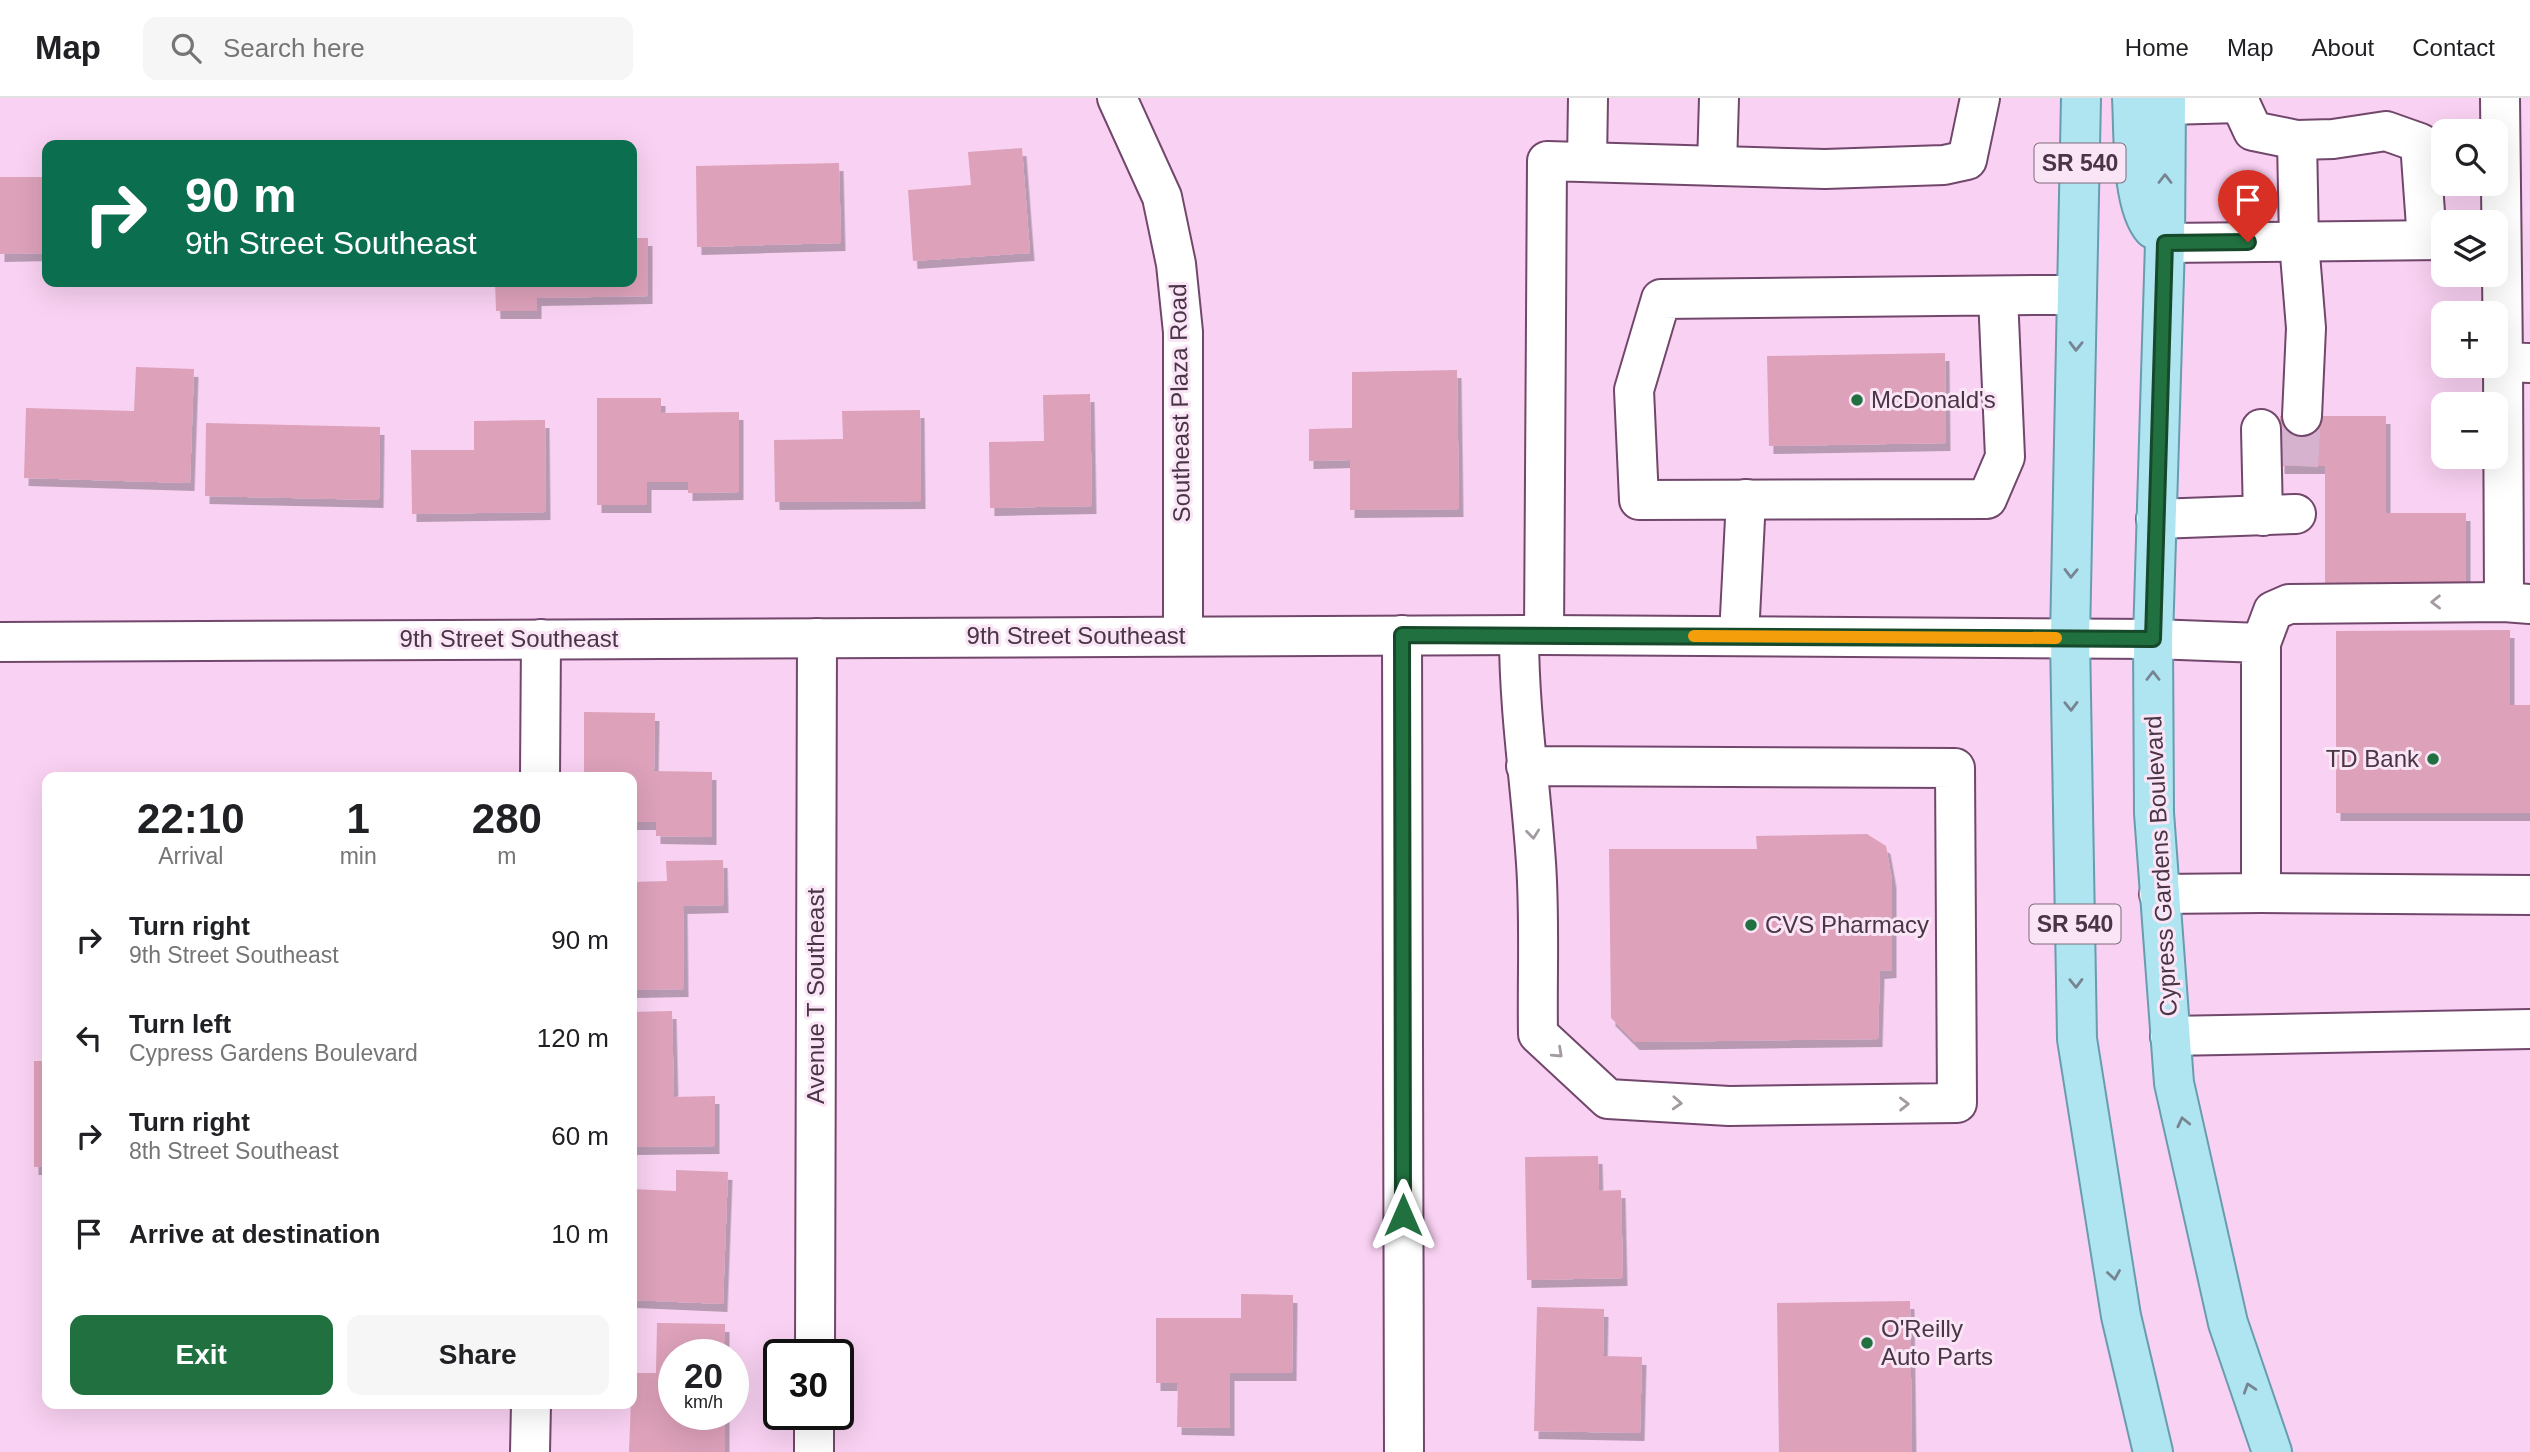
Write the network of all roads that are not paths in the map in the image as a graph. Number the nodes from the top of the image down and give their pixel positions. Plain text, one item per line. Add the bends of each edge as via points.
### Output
1 (1117, 98) edge
2 (1588, 98) edge
3 (1718, 98) edge
4 (1980, 98) edge
5 (2081, 98) edge
6 (2500, 98) edge
7 (2154, 100) edge
8 (2240, 101) edge
9 (2297, 140) junction
10 (1587, 162) junction
11 (1717, 166) junction
12 (2431, 214) edge
13 (2431, 240) edge
14 (2509, 240) edge
15 (2299, 242) junction
16 (2165, 243) junction
17 (2077, 295) junction
18 (1998, 296) junction
19 (2516, 363) edge
20 (2302, 416) tunnel mouth
21 (2261, 429) dead end
22 (1746, 499) junction
23 (2156, 519) junction
24 (2517, 603) edge
25 (1183, 635) junction
26 (1402, 635) junction
27 (1532, 635) junction
28 (1739, 636) junction
29 (817, 638) junction
30 (2070, 638) junction
31 (541, 639) junction
32 (2153, 639) junction
33 (0, 642) edge
34 (2261, 643) junction
35 (1527, 766) junction
36 (540, 772) edge
37 (2261, 893) junction
38 (2159, 894) junction
39 (2530, 895) edge
40 (2530, 1029) edge
41 (2170, 1036) junction
42 (815, 1339) edge
43 (531, 1409) edge
44 (814, 1430) edge
45 (530, 1452) edge
46 (814, 1452) edge
47 (1404, 1452) edge
48 (2153, 1452) edge
49 (2272, 1452) edge

1 - 25 street, Southeast Plaza Road via 1162,197 1176,264 1183,332
2 - 10 street
3 - 11 street
4 - 11 street via 1967,160 1944,165 1825,169
5 - 17 main road, SR 540
6 - 14 street
7 - 8 street
7 - 16 main road via 2140,198 2145,220
8 - 9 street via 2253,131
9 - 12 street via 2386,131 2420,143
9 - 15 street
10 - 11 street
10 - 27 street via 1547,160
13 - 15 street
14 - 19 street
15 - 16 street
15 - 20 street via 2306,328
16 - 23 main road, Cypress Gardens Boulevard
17 - 18 street
17 -> 30 main road, SR 540
18 - 22 street via 2005,457 1987,499
18 - 22 street via 1661,299 1634,390 1639,500
19 - 24 street
21 - 23 street via 2279,515
22 - 28 street
23 - 32 main road, Cypress Gardens Boulevard
24 -> 34 street via 2289,604 2273,611
25 - 26 street, 9th Street Southeast
25 - 29 street, 9th Street Southeast
26 - 27 street, 9th Street Southeast
26 - 47 street
27 - 28 street, 9th Street Southeast
27 - 35 street via 1519,692
28 - 30 street, 9th Street Southeast
29 - 31 street, 9th Street Southeast
29 - 42 street, Avenue T Southeast
30 - 32 street, 9th Street Southeast
30 -> 48 main road, SR 540 via 2077,1039 2121,1316
31 - 33 street, 9th Street Southeast
31 - 36 street
32 - 34 street, 9th Street Southeast
38 -> 32 main road, Cypress Gardens Boulevard
34 - 37 street
35 -> 35 street via 1536,865 1538,1034 1608,1099 1729,1106 1957,1103 1955,768
37 - 38 street
37 - 39 street
38 - 41 main road, Cypress Gardens Boulevard
40 - 41 street
49 -> 41 main road, Cypress Gardens Boulevard via 2228,1323 2174,1083
43 - 45 street
44 - 46 street

